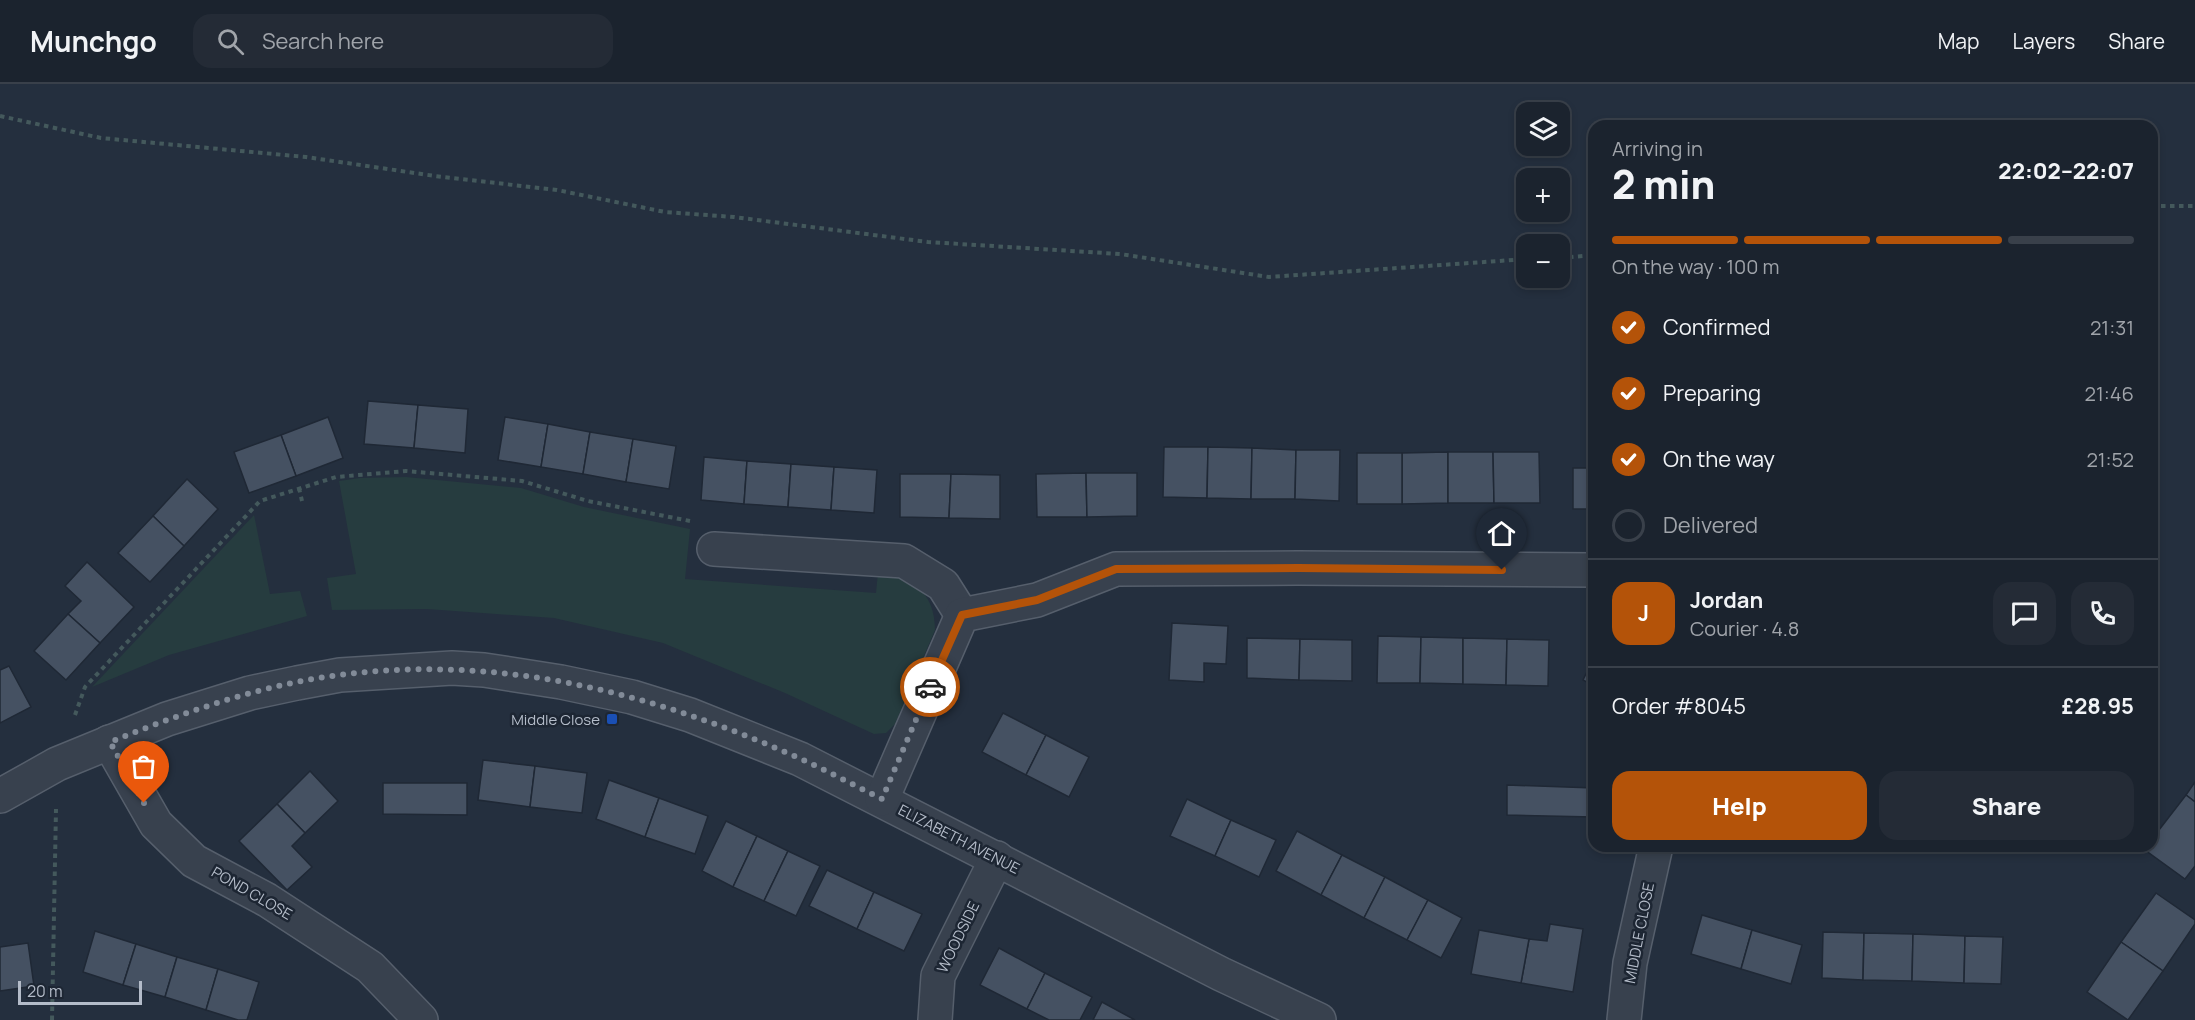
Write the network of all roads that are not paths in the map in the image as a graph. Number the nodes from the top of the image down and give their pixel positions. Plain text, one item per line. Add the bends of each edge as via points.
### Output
1 (714, 549) road end
2 (1588, 570) edge
3 (962, 615) junction
4 (110, 742) junction
5 (0, 796) edge
6 (882, 799) junction
7 (1655, 852) edge
8 (997, 858) junction
9 (421, 1020) edge
10 (935, 1020) edge
11 (1319, 1020) edge
12 (1624, 1020) edge

1 - 3 street via 904,561 943,585
2 - 3 street via 1116,569 1037,600
3 - 6 street
4 - 5 street, ELIZABETH AVENUE via 57,764
4 - 6 street, ELIZABETH AVENUE via 167,719 297,682 340,675 484,670 597,688 690,715 800,759
4 - 9 street, POND CLOSE via 156,824 194,861 267,900 370,967
6 - 8 street, ELIZABETH AVENUE
7 - 12 street, MIDDLE CLOSE via 1630,963
8 - 10 street, WOODSIDE via 938,976
8 - 11 street, ELIZABETH AVENUE

